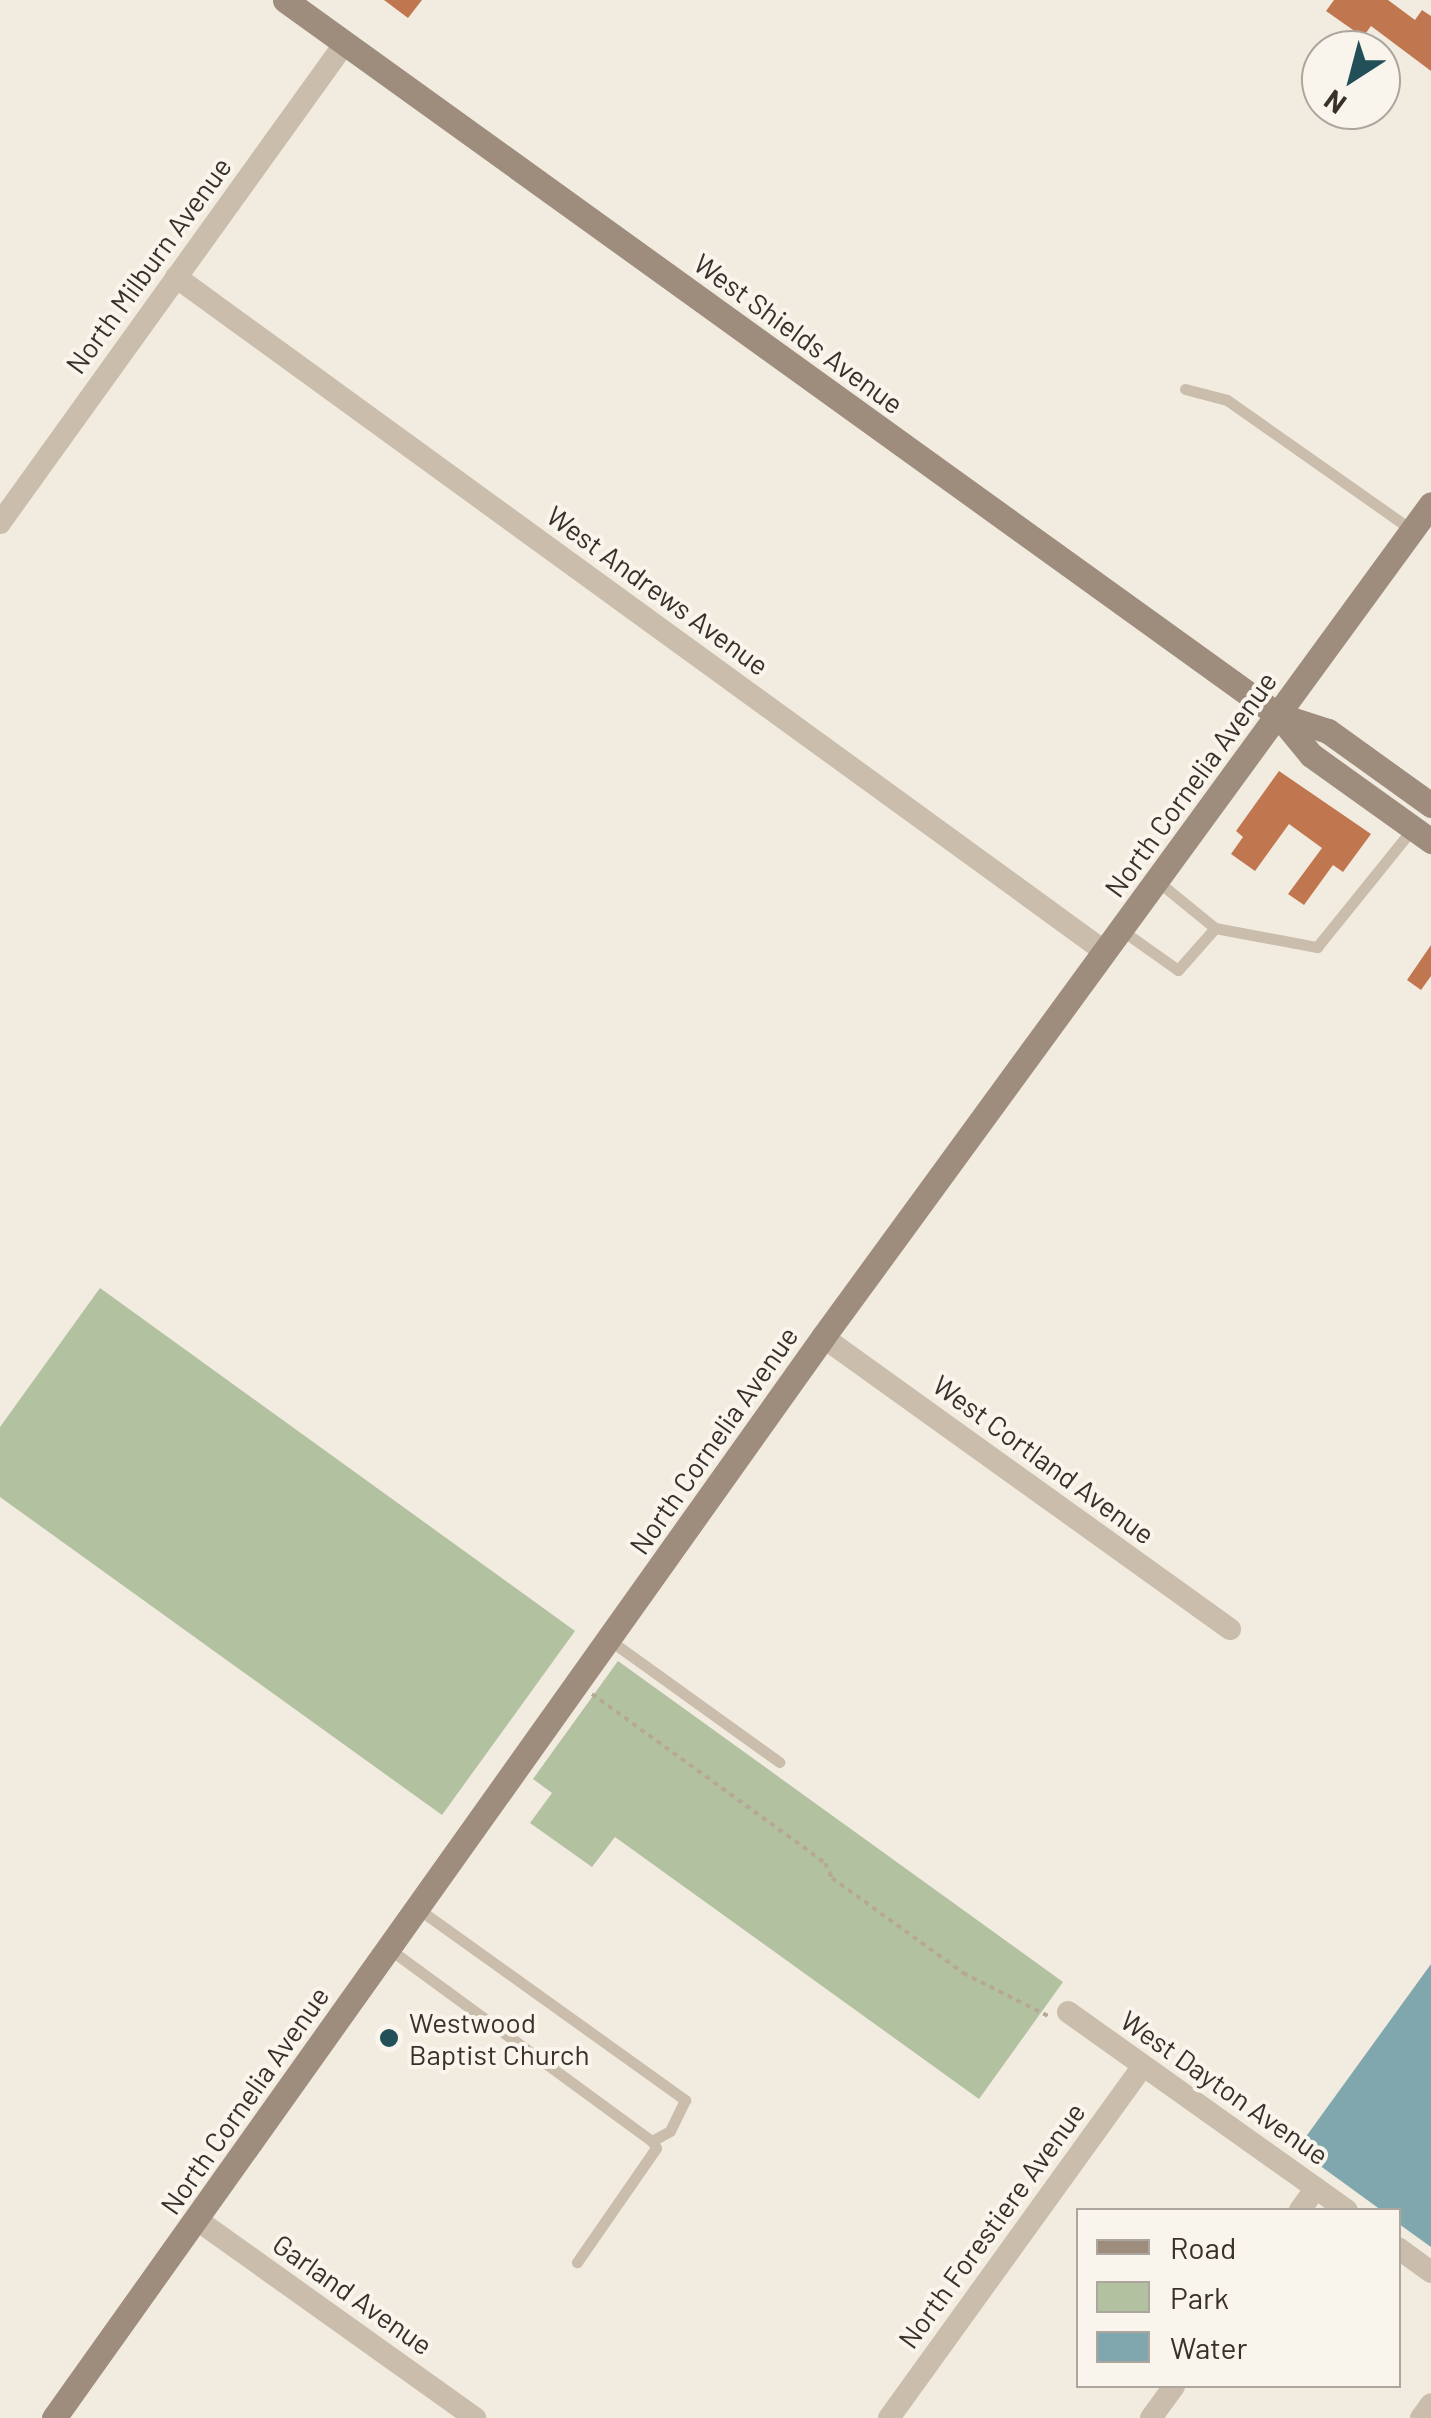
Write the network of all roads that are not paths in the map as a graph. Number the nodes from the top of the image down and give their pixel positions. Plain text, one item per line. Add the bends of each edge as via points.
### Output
1 (285, 0) edge
2 (346, 44) junction
3 (176, 276) junction
4 (1185, 389) dead end
5 (1431, 504) edge
6 (0, 523) edge
7 (1412, 530) junction
8 (1278, 715) junction
9 (1431, 805) edge
10 (1422, 835) edge
11 (1156, 880) junction
12 (1215, 928) junction
13 (1120, 929) junction
14 (1104, 951) junction
15 (823, 1337) junction
16 (1230, 1629) dead end
17 (608, 1639) junction
18 (779, 1762) dead end
19 (417, 1908) junction
20 (388, 1948) junction
21 (1068, 2012) road end
22 (1141, 2068) junction
23 (652, 2140) junction
24 (1316, 2188) junction
25 (1301, 2208) edge
26 (1344, 2208) edge
27 (196, 2219) junction
28 (1401, 2250) edge
29 (576, 2262) dead end
30 (1431, 2272) edge
31 (1173, 2388) edge
32 (1431, 2404) edge
33 (54, 2418) edge
34 (475, 2418) edge
35 (890, 2418) edge
36 (1151, 2418) edge
37 (1421, 2418) edge

1 - 2 street, West Shields Avenue
2 - 3 street, North Milburn Avenue
2 - 8 street, West Shields Avenue
3 - 6 street, North Milburn Avenue
3 - 14 street, West Andrews Avenue
4 - 7 lane via 1238,408
5 - 7 street, North Cornelia Avenue
7 - 8 street, North Cornelia Avenue
8 - 9 street, West Shields Avenue via 1328,731
8 - 10 street, West Shields Avenue via 1312,755
8 - 11 street, North Cornelia Avenue
10 - 12 lane via 1317,947
11 - 12 lane
11 - 13 street, North Cornelia Avenue
12 - 13 lane via 1178,970
13 - 14 street, North Cornelia Avenue
14 - 15 street, North Cornelia Avenue
15 - 16 street, West Cortland Avenue
15 - 17 street, North Cornelia Avenue
17 - 18 lane
17 - 19 street, North Cornelia Avenue
19 - 20 street, North Cornelia Avenue
19 - 23 lane via 685,2100 670,2130
20 - 23 lane
20 - 27 street, North Cornelia Avenue
21 - 22 street, West Dayton Avenue
22 - 24 street, West Dayton Avenue
22 - 35 street, North Forestiere Avenue
23 - 29 lane via 656,2148
24 - 25 street
24 - 26 street, West Dayton Avenue
27 - 33 street, North Cornelia Avenue
27 - 34 street, Garland Avenue
28 - 30 street
31 - 36 street
32 - 37 street

